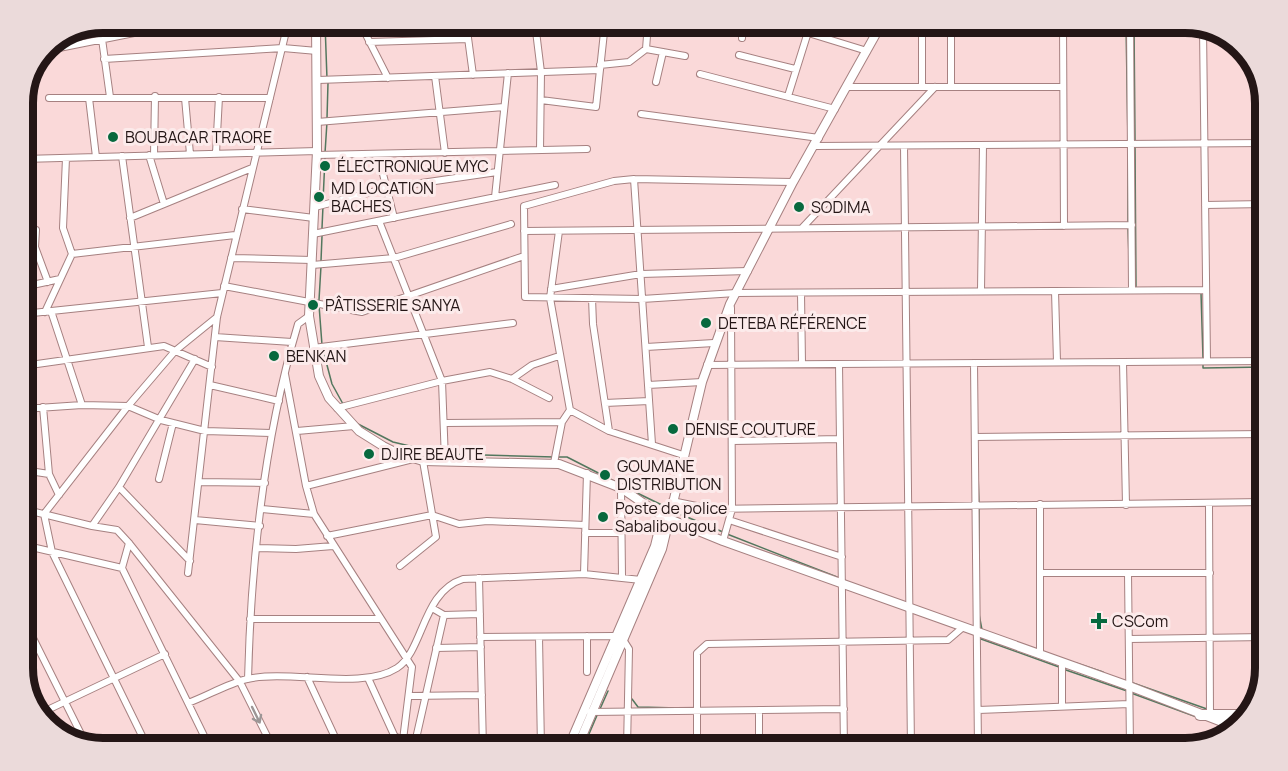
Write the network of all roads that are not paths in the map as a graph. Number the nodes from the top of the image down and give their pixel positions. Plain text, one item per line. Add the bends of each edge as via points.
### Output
1 (131, 33) edge
2 (286, 33) edge
3 (316, 33) edge
4 (365, 33) edge
5 (467, 33) edge
6 (536, 33) edge
7 (604, 33) edge
8 (647, 33) edge
9 (742, 33) edge
10 (808, 33) edge
11 (811, 33) edge
12 (876, 33) edge
13 (922, 33) edge
14 (951, 33) edge
15 (1063, 33) edge
16 (1130, 33) edge
17 (1203, 35) edge
18 (742, 38) dead end
19 (102, 39) junction
20 (468, 39) junction
21 (369, 42) junction
22 (61, 47) edge
23 (283, 48) junction
24 (646, 48) junction
25 (317, 51) junction
26 (867, 51) junction
27 (663, 52) junction
28 (739, 55) dead end
29 (685, 56) dead end
30 (104, 59) junction
31 (600, 67) junction
32 (795, 69) junction
33 (541, 72) junction
34 (508, 73) junction
35 (700, 74) dead end
36 (473, 75) junction
37 (435, 76) junction
38 (388, 78) junction
39 (318, 80) junction
40 (657, 81) dead end
41 (848, 87) junction
42 (922, 87) junction
43 (935, 87) junction
44 (951, 87) junction
45 (1063, 87) junction
46 (155, 96) junction
47 (788, 96) junction
48 (111, 97) junction
49 (219, 97) junction
50 (49, 98) dead end
51 (88, 98) junction
52 (185, 98) junction
53 (270, 98) junction
54 (541, 100) junction
55 (504, 107) junction
56 (835, 109) junction
57 (440, 112) junction
58 (641, 114) dead end
59 (317, 122) junction
60 (817, 142) junction
61 (1204, 143) junction
62 (1255, 143) edge
63 (1064, 144) junction
64 (1131, 144) junction
65 (983, 145) junction
66 (877, 146) junction
67 (904, 146) junction
68 (587, 149) dead end
69 (540, 150) junction
70 (255, 152) junction
71 (500, 152) junction
72 (216, 153) junction
73 (317, 153) junction
74 (446, 153) junction
75 (190, 154) junction
76 (378, 154) junction
77 (152, 155) junction
78 (122, 156) junction
79 (96, 157) junction
80 (66, 158) junction
81 (33, 159) edge
82 (252, 168) junction
83 (498, 172) junction
84 (634, 179) junction
85 (793, 182) junction
86 (555, 185) dead end
87 (387, 188) junction
88 (495, 197) junction
89 (164, 204) junction
90 (1255, 204) edge
91 (1205, 205) junction
92 (315, 207) junction
93 (242, 209) junction
94 (130, 218) junction
95 (314, 218) junction
96 (394, 218) junction
97 (380, 220) junction
98 (511, 224) dead end
99 (1064, 225) junction
100 (1132, 225) junction
101 (981, 226) junction
102 (905, 227) junction
103 (802, 228) junction
104 (771, 229) junction
105 (36, 230) dead end
106 (638, 230) junction
107 (524, 231) junction
108 (559, 231) junction
109 (313, 234) junction
110 (235, 235) junction
111 (134, 246) junction
112 (72, 254) junction
113 (524, 256) junction
114 (231, 258) junction
115 (394, 258) junction
116 (312, 262) junction
117 (748, 271) junction
118 (641, 274) junction
119 (60, 279) junction
120 (48, 282) junction
121 (33, 285) edge
122 (224, 285) junction
123 (551, 289) junction
124 (1132, 290) junction
125 (1206, 290) junction
126 (981, 291) junction
127 (1055, 291) junction
128 (906, 292) junction
129 (222, 293) junction
130 (736, 293) junction
131 (801, 293) junction
132 (408, 295) junction
133 (550, 298) junction
134 (592, 298) junction
135 (642, 298) junction
136 (142, 302) junction
137 (310, 302) junction
138 (730, 304) junction
139 (48, 312) junction
140 (33, 313) edge
141 (309, 316) junction
142 (217, 317) junction
143 (513, 323) dead end
144 (424, 335) junction
145 (215, 337) junction
146 (292, 342) junction
147 (714, 343) junction
148 (148, 347) junction
149 (646, 347) junction
150 (312, 348) junction
151 (175, 351) junction
152 (560, 356) junction
153 (67, 359) junction
154 (195, 359) junction
155 (1207, 361) junction
156 (1255, 361) edge
157 (1057, 362) junction
158 (1123, 362) junction
159 (907, 363) junction
160 (974, 363) junction
161 (33, 364) edge
162 (802, 364) junction
163 (839, 364) junction
164 (707, 365) junction
165 (733, 365) junction
166 (212, 367) junction
167 (285, 374) junction
168 (512, 379) junction
169 (442, 381) junction
170 (702, 382) junction
171 (210, 385) junction
172 (648, 385) junction
173 (549, 398) dead end
174 (279, 401) junction
175 (650, 401) junction
176 (605, 403) junction
177 (82, 405) junction
178 (128, 406) junction
179 (43, 407) junction
180 (33, 408) edge
181 (337, 408) junction
182 (570, 410) junction
183 (161, 420) junction
184 (562, 422) junction
185 (173, 423) junction
186 (444, 423) junction
187 (354, 426) junction
188 (609, 430) junction
189 (205, 431) junction
190 (297, 431) junction
191 (271, 433) junction
192 (1255, 434) edge
193 (1125, 436) junction
194 (975, 437) junction
195 (840, 439) junction
196 (732, 441) junction
197 (652, 444) junction
198 (683, 455) junction
199 (419, 460) junction
200 (446, 461) junction
201 (554, 464) junction
202 (33, 472) edge
203 (587, 473) junction
204 (49, 474) junction
205 (159, 478) dead end
206 (199, 482) junction
207 (265, 483) junction
208 (306, 486) junction
209 (119, 487) junction
210 (621, 488) junction
211 (58, 495) junction
212 (671, 502) junction
213 (1255, 502) edge
214 (1040, 504) junction
215 (1209, 504) junction
216 (1126, 505) junction
217 (909, 506) junction
218 (841, 507) junction
219 (976, 507) junction
220 (262, 509) junction
221 (732, 509) junction
222 (33, 511) edge
223 (44, 514) junction
224 (314, 514) junction
225 (432, 515) junction
226 (666, 517) junction
227 (195, 520) junction
228 (729, 520) junction
229 (585, 525) junction
230 (92, 526) junction
231 (260, 526) junction
232 (585, 533) junction
233 (621, 533) junction
234 (327, 536) junction
235 (723, 541) junction
236 (129, 543) junction
237 (333, 546) junction
238 (33, 547) edge
239 (258, 548) junction
240 (52, 552) junction
241 (842, 557) junction
242 (190, 561) junction
243 (400, 566) dead end
244 (122, 568) junction
245 (188, 573) dead end
246 (1040, 573) junction
247 (1128, 573) junction
248 (1210, 573) junction
249 (584, 574) junction
250 (622, 576) junction
251 (479, 578) junction
252 (641, 580) junction
253 (842, 582) junction
254 (432, 608) junction
255 (910, 609) junction
256 (444, 615) junction
257 (480, 615) junction
258 (380, 618) junction
259 (249, 619) junction
260 (962, 628) junction
261 (977, 633) junction
262 (587, 636) junction
263 (539, 637) junction
264 (619, 637) junction
265 (1255, 637) edge
266 (33, 638) edge
267 (480, 638) junction
268 (1129, 639) junction
269 (1211, 639) junction
270 (910, 641) junction
271 (843, 642) junction
272 (481, 647) junction
273 (436, 648) junction
274 (165, 654) junction
275 (1040, 655) junction
276 (407, 658) junction
277 (1062, 663) junction
278 (587, 672) dead end
279 (307, 677) junction
280 (116, 678) junction
281 (368, 678) junction
282 (248, 679) junction
283 (240, 682) junction
284 (1129, 686) junction
285 (482, 695) junction
286 (409, 696) junction
287 (426, 696) junction
288 (65, 702) junction
289 (188, 704) junction
290 (1129, 704) junction
291 (1062, 706) junction
292 (844, 709) junction
293 (48, 710) edge
294 (696, 710) junction
295 (759, 710) junction
296 (978, 710) junction
297 (630, 711) junction
298 (588, 712) junction
299 (1235, 715) edge
300 (1207, 716) junction
301 (1220, 722) junction
302 (1228, 722) edge
303 (1226, 724) edge
304 (81, 735) edge
305 (143, 738) edge
306 (205, 738) edge
307 (268, 738) edge
308 (335, 738) edge
309 (396, 738) edge
310 (404, 738) edge
311 (417, 738) edge
312 (483, 738) edge
313 (541, 738) edge
314 (574, 738) edge
315 (580, 738) edge
316 (628, 738) edge
317 (697, 738) edge
318 (759, 738) edge
319 (844, 738) edge
320 (911, 738) edge
321 (978, 738) edge
322 (1130, 738) edge

1 - 19 street
2 - 23 street
3 - 25 main road
4 - 21 street
5 - 20 street
6 - 33 street
7 - 31 street
8 - 24 street
9 - 18 street
10 - 32 street
11 - 26 street
12 - 26 main road
13 - 42 street
14 - 44 street
15 - 45 street
16 - 64 street
17 - 61 street
19 - 22 street
19 - 30 street
20 - 21 street
20 - 36 street
21 - 38 street
23 - 25 street
23 - 30 street
23 - 53 street
24 - 27 street
24 - 31 street via 629,62
25 - 39 main road
26 - 41 main road
27 - 29 street
27 - 40 street
28 - 32 street
30 - 48 street
31 - 33 street
31 - 54 street via 596,107
32 - 47 street
33 - 34 street
33 - 54 street
34 - 36 street
34 - 55 street
35 - 47 street
36 - 37 street
37 - 38 street
37 - 57 street
38 - 39 street
39 - 59 main road
41 - 42 street
41 - 56 main road
42 - 43 street
43 - 44 street
43 - 66 street
44 - 45 street
45 - 63 street
46 - 48 street
46 - 52 street
46 - 77 street
47 - 56 street
48 - 51 street
49 - 52 street
49 - 53 street
49 - 72 street
50 - 51 street
51 - 79 street
52 - 75 street
53 - 70 street
54 - 69 street
55 - 57 street
55 - 71 street
56 - 60 main road
57 - 59 street
57 - 74 street
58 - 60 street
59 - 73 main road
60 - 66 street
60 - 85 main road
61 - 62 street
61 - 64 street
61 - 91 street
63 - 64 street
63 - 65 street
63 - 99 street
64 - 100 street
65 - 67 street
65 - 101 street
66 - 67 street
66 - 103 street
67 - 102 street
68 - 69 street
69 - 71 street
70 - 72 street
70 - 73 street
70 - 82 street
71 - 74 street
71 - 83 street
72 - 75 street
73 - 76 street
73 - 92 main road
74 - 76 street
75 - 77 street
76 - 87 street
77 - 78 street
77 - 89 street
78 - 79 street
78 - 94 street
79 - 80 street
80 - 81 street
80 - 112 street via 63,228
82 - 89 street
82 - 93 street
83 - 87 street
83 - 88 street
84 - 85 street
84 - 106 street
84 - 107 street via 524,206
85 - 104 main road
86 - 88 street
87 - 92 street
87 - 96 street
88 - 96 street
89 - 94 street
90 - 91 street
91 - 125 street
92 - 95 main road
93 - 95 street
93 - 110 street
94 - 111 street
95 - 109 main road
96 - 97 street
97 - 109 street
97 - 115 street
98 - 115 street
99 - 100 street
99 - 101 street
100 - 124 street
101 - 102 street
101 - 126 street
102 - 103 street
102 - 128 street
103 - 104 street
104 - 106 street
104 - 117 main road
105 - 120 street via 35,247
106 - 108 street
106 - 118 street
107 - 108 street
107 - 113 street
108 - 123 street
109 - 116 main road
110 - 111 street
110 - 114 street
111 - 112 street
111 - 136 street
112 - 119 street
113 - 132 street
113 - 133 street via 525,297
114 - 116 street
114 - 122 street
115 - 116 street
115 - 132 street
116 - 137 main road
117 - 118 street
117 - 130 main road
118 - 123 street
118 - 135 street
119 - 120 street
119 - 139 street
120 - 121 street
122 - 129 street
122 - 137 street
123 - 133 street
124 - 125 street
124 - 127 street
125 - 155 street
126 - 127 street
126 - 128 street
127 - 157 street
128 - 131 street
128 - 159 street
129 - 136 street
129 - 142 street
130 - 131 street
130 - 135 street
130 - 138 main road
131 - 162 street
132 - 137 street via 362,312
132 - 144 street
133 - 134 street
133 - 152 street
134 - 135 street
134 - 176 street
135 - 149 street
136 - 139 street
136 - 148 street
137 - 141 main road
138 - 147 main road
138 - 165 street
139 - 140 street
139 - 153 street
141 - 146 street via 298,324
141 - 150 main road
142 - 145 street
142 - 151 street
143 - 144 street
144 - 150 street
144 - 169 street
145 - 146 street
145 - 166 street
146 - 167 street
147 - 149 street
147 - 164 main road
148 - 151 street via 164,345
148 - 153 street
149 - 172 street
150 - 181 main road via 319,376
151 - 154 street
151 - 178 street
152 - 168 street via 532,365
152 - 182 street
153 - 161 street
153 - 177 street
154 - 166 street
154 - 183 street
155 - 156 street
155 - 158 street
157 - 158 street
157 - 160 street
158 - 193 street
159 - 160 street
159 - 163 street
159 - 217 street
160 - 194 street
162 - 163 street
162 - 165 street
163 - 195 street
164 - 165 street
164 - 170 main road
165 - 196 street
166 - 171 street
167 - 174 street
167 - 190 street
168 - 169 street via 490,372
168 - 173 street
169 - 181 street
169 - 186 street
170 - 172 street
170 - 198 main road
171 - 174 street
171 - 189 street
172 - 175 street
174 - 191 street
175 - 176 street
175 - 197 street
176 - 188 street
177 - 178 street
177 - 179 street
178 - 183 street
178 - 211 street
179 - 180 street
179 - 204 street
181 - 187 main road
182 - 184 street
182 - 188 street
183 - 185 street
183 - 209 street
184 - 186 street
184 - 201 street
185 - 189 street
185 - 205 street
186 - 200 street
187 - 190 street
187 - 199 main road via 383,446
188 - 197 street
189 - 191 street
189 - 206 street
190 - 208 street
191 - 207 street
192 - 193 street
193 - 194 street
193 - 216 street
194 - 219 street
195 - 196 street
195 - 218 street
196 - 221 street
197 - 198 street
198 - 212 main road
199 - 200 main road
199 - 208 street
199 - 225 street
200 - 201 main road
201 - 203 main road
202 - 204 street
203 - 210 main road
203 - 229 street
204 - 211 street
206 - 207 street
206 - 227 street
207 - 220 street
208 - 224 street
209 - 230 street
209 - 242 street
210 - 226 main road
210 - 233 street
211 - 223 street
212 - 221 street
212 - 226 main road
213 - 215 street
214 - 216 street
214 - 219 street
214 - 246 street
215 - 216 street
215 - 248 street
217 - 218 street
217 - 219 street
217 - 255 street
218 - 221 street
218 - 241 street
219 - 261 street
220 - 224 street
220 - 231 street
221 - 228 street
222 - 223 street
223 - 230 street
223 - 240 street
224 - 234 street
225 - 229 street via 459,524 487,521
225 - 234 street
225 - 243 street via 436,537
226 - 235 main road
226 - 252 main road
226 - 264 main road via 662,549
227 - 231 street
227 - 242 street
228 - 235 street
228 - 241 street
229 - 232 street
230 - 236 street via 117,530
231 - 239 street
232 - 233 street
232 - 249 street
233 - 250 street
234 - 237 street
235 - 253 main road
236 - 244 street
236 - 283 street
237 - 239 street
237 - 258 street
238 - 240 street
239 - 259 street
240 - 244 street
240 - 280 street
241 - 253 street
242 - 245 street
244 - 274 street
246 - 247 street
246 - 275 street
247 - 248 street
247 - 268 street
248 - 269 street
249 - 250 street
249 - 251 street
250 - 252 street
251 - 254 street via 450,583
251 - 257 street
252 - 264 main road
253 - 255 main road
253 - 271 street
254 - 256 street
254 - 276 street
255 - 260 main road
255 - 270 street
256 - 257 street
256 - 273 street
257 - 267 street
258 - 259 street
258 - 276 street
259 - 282 street
260 - 261 main road
260 - 270 street via 948,640
261 - 275 main road
261 - 296 street
262 - 263 street
262 - 264 street
262 - 278 street
263 - 267 street
263 - 313 street
264 - 297 street via 629,649
264 - 298 main road
265 - 269 street
266 - 288 street
267 - 272 street
268 - 269 street
268 - 284 street
269 - 300 street
270 - 271 street
270 - 320 street
271 - 292 street
271 - 294 street via 700,647
272 - 273 street
272 - 285 street
273 - 287 street
274 - 280 street
274 - 289 street
275 - 277 main road
276 - 281 street via 397,668
276 - 286 street via 412,667
277 - 284 main road
277 - 291 street
279 - 281 street
279 - 282 street
279 - 308 street
280 - 288 street
280 - 305 street
281 - 309 street
282 - 283 street
283 - 289 street
283 -> 307 street
284 - 290 street
284 - 300 main road
285 - 287 street
285 - 312 street
286 - 287 street
286 - 310 street
287 - 311 street
288 - 293 street
288 - 304 street
289 - 306 street
290 - 291 street
290 - 322 street
291 - 296 street
292 - 295 street
292 - 319 street
294 - 295 street
294 - 297 street
294 - 317 street
295 - 318 street
296 - 321 street
297 - 298 street
297 - 316 street
298 - 314 main road
298 - 315 main road
299 - 300 highway
300 - 301 main road
301 - 302 main road
301 - 303 main road

